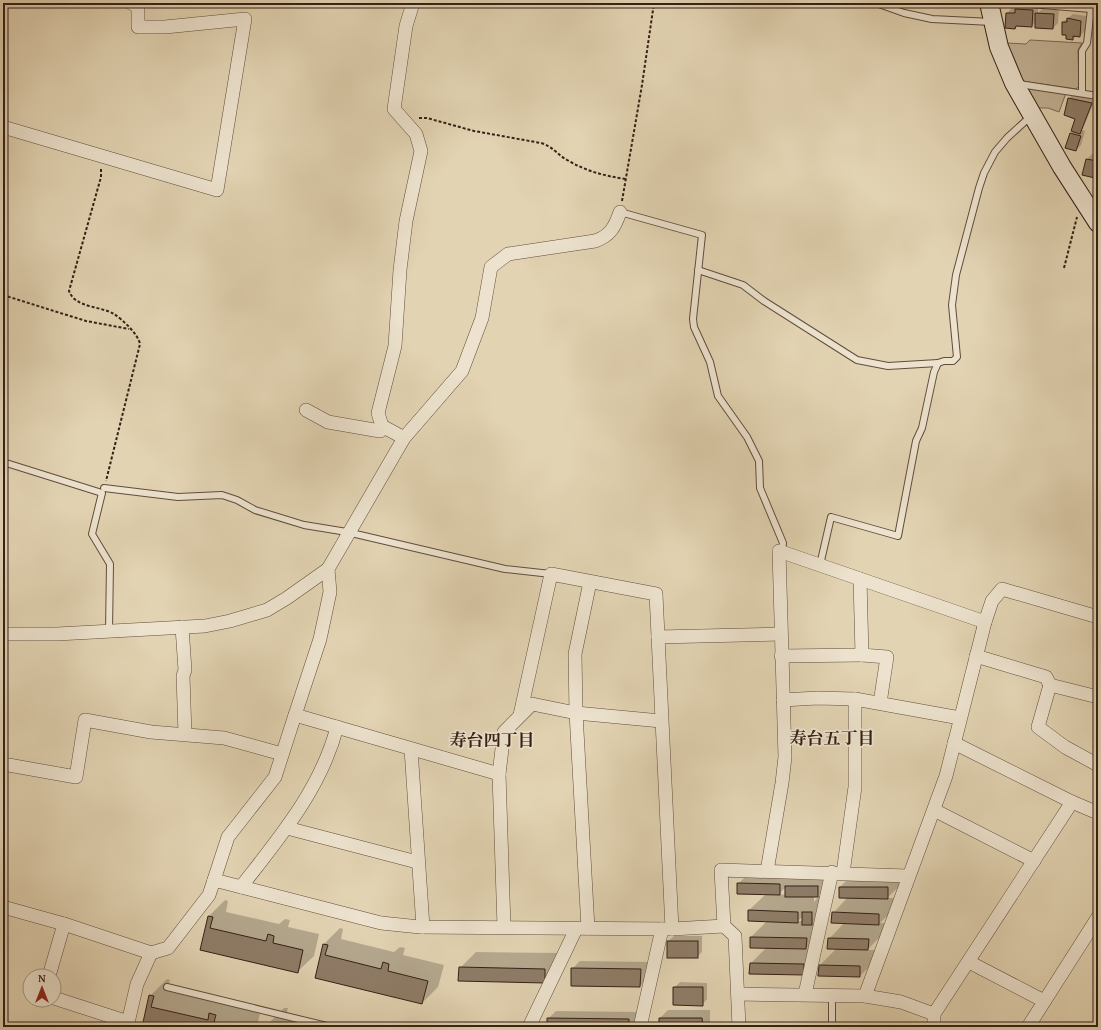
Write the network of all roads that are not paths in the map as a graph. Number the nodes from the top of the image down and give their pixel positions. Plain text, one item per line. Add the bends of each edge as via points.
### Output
1 (132, 3) edge
2 (413, 3) edge
3 (876, 3) edge
4 (989, 3) edge
5 (1018, 3) edge
6 (993, 22) junction
7 (1014, 83) junction
8 (1082, 93) junction
9 (1098, 96) edge
10 (1032, 114) junction
11 (3, 127) edge
12 (620, 212) joint
13 (1098, 223) edge
14 (698, 270) junction
15 (938, 363) junction
16 (306, 410) dead end
17 (382, 426) junction
18 (404, 438) junction
19 (3, 462) edge
20 (104, 488) road end
21 (347, 532) junction
22 (782, 552) junction
23 (820, 565) junction
24 (328, 568) junction
25 (551, 574) junction
26 (860, 579) junction
27 (590, 582) junction
28 (1098, 617) edge
29 (985, 622) junction
30 (182, 627) junction
31 (110, 630) junction
32 (3, 634) edge
33 (780, 634) junction
34 (658, 637) junction
35 (862, 655) junction
36 (781, 656) junction
37 (976, 656) junction
38 (1050, 685) junction
39 (1098, 697) edge
40 (855, 699) junction
41 (783, 700) junction
42 (880, 703) junction
43 (576, 713) junction
44 (295, 715) junction
45 (520, 716) junction
46 (960, 718) junction
47 (661, 721) junction
48 (337, 727) junction
49 (186, 734) junction
50 (954, 742) junction
51 (410, 749) junction
52 (282, 754) junction
53 (3, 764) edge
54 (1098, 764) edge
55 (499, 774) junction
56 (1072, 802) junction
57 (934, 810) junction
58 (1098, 813) edge
59 (287, 828) junction
60 (1034, 861) junction
61 (418, 862) junction
62 (767, 871) junction
63 (837, 873) junction
64 (908, 876) junction
65 (214, 880) junction
66 (241, 887) junction
67 (3, 907) edge
68 (1098, 917) edge
69 (64, 924) junction
70 (504, 926) junction
71 (724, 926) junction
72 (423, 927) junction
73 (582, 928) junction
74 (667, 929) junction
75 (151, 953) junction
76 (969, 962) junction
77 (51, 968) edge
78 (167, 987) dead end
79 (738, 994) junction
80 (805, 994) junction
81 (832, 994) junction
82 (864, 996) junction
83 (62, 1001) edge
84 (1044, 1001) junction
85 (934, 1014) junction
86 (128, 1025) edge
87 (331, 1027) edge
88 (529, 1027) edge
89 (640, 1027) edge
90 (739, 1027) edge
91 (832, 1027) edge
92 (934, 1027) edge
93 (1028, 1027) edge

1 - 11 street via 138,7 138,27 165,27 245,19 217,190
2 - 17 street via 406,26 394,109 416,134 421,150 406,221 395,346 378,413
3 - 6 lane via 904,13 932,18
4 - 6 main road
5 - 8 lane via 1091,9 1087,43 1082,51
6 - 7 main road via 999,47
7 - 8 lane
7 - 10 main road
8 - 9 lane
10 - 13 main road
10 - 15 lane via 1007,138 984,173 956,275 952,305 958,357 953,361 944,360
12 - 14 lane via 702,235
12 - 18 street via 616,225 606,237 508,254 492,267 482,318 462,371
14 - 15 lane via 743,285 857,360 888,366
14 - 22 lane via 694,327 710,362 718,396 747,437 759,461 760,488 783,543
15 - 23 lane via 922,428 916,441 898,536 831,516
16 - 17 street via 328,422 380,431
17 - 18 street
18 - 21 street
19 - 31 lane via 102,493 92,534 110,564
20 - 21 lane via 178,498 222,495 255,510 304,525
21 - 24 street
21 - 25 lane via 505,569
22 - 23 street
22 - 33 street via 779,551
23 - 26 street
24 - 30 street via 267,610 230,621
24 - 44 street via 330,592 322,632
25 - 27 street
25 - 45 street
26 - 29 street
26 - 35 street
27 - 34 street via 656,594
27 - 43 street via 575,654
28 - 29 street via 1002,589 992,601
29 - 37 street
30 - 31 street
30 - 49 street
31 - 32 street via 57,634
33 - 34 street
33 - 36 street
34 - 47 street
35 - 36 street
35 - 42 street via 887,657
36 - 41 street
37 - 38 street via 1046,677
37 - 46 street
38 - 39 street
38 - 54 street via 1038,727 1065,747
40 - 41 street
40 - 42 street
40 - 63 street via 855,787
41 - 62 street via 785,757
42 - 46 street
43 - 45 street via 532,704
43 - 47 street
43 - 73 street
44 - 48 street
44 - 52 street
45 - 55 street via 504,732
46 - 50 street
47 - 74 street
48 - 51 street
48 - 59 street via 322,772
49 - 52 street via 224,738
49 - 53 street via 151,732 85,720 76,777
50 - 56 street
50 - 57 street
51 - 55 street
51 - 61 street
52 - 65 street via 275,777 228,837
55 - 70 street
56 - 58 street
56 - 60 street
57 - 60 street
57 - 64 street
59 - 61 street
59 - 66 street
60 - 76 street
61 - 72 street
62 - 63 street
62 - 71 street via 721,870
63 - 64 street
63 - 80 street
64 - 82 street
65 - 66 street
65 - 75 street via 208,895 168,948
66 - 72 street via 381,923
67 - 69 street
68 - 84 street
69 - 75 street
69 - 77 street
70 - 72 street
70 - 73 street
71 - 74 street
71 - 79 street via 735,936
73 - 74 street
73 - 88 street
74 - 89 street
75 - 86 street via 136,984
76 - 84 street
76 - 85 street
78 - 87 lane
79 - 80 street
79 - 90 street
80 - 81 street
81 - 82 street
81 - 91 lane
82 - 85 street via 901,1002
83 - 86 street
84 - 93 street
85 - 92 street

